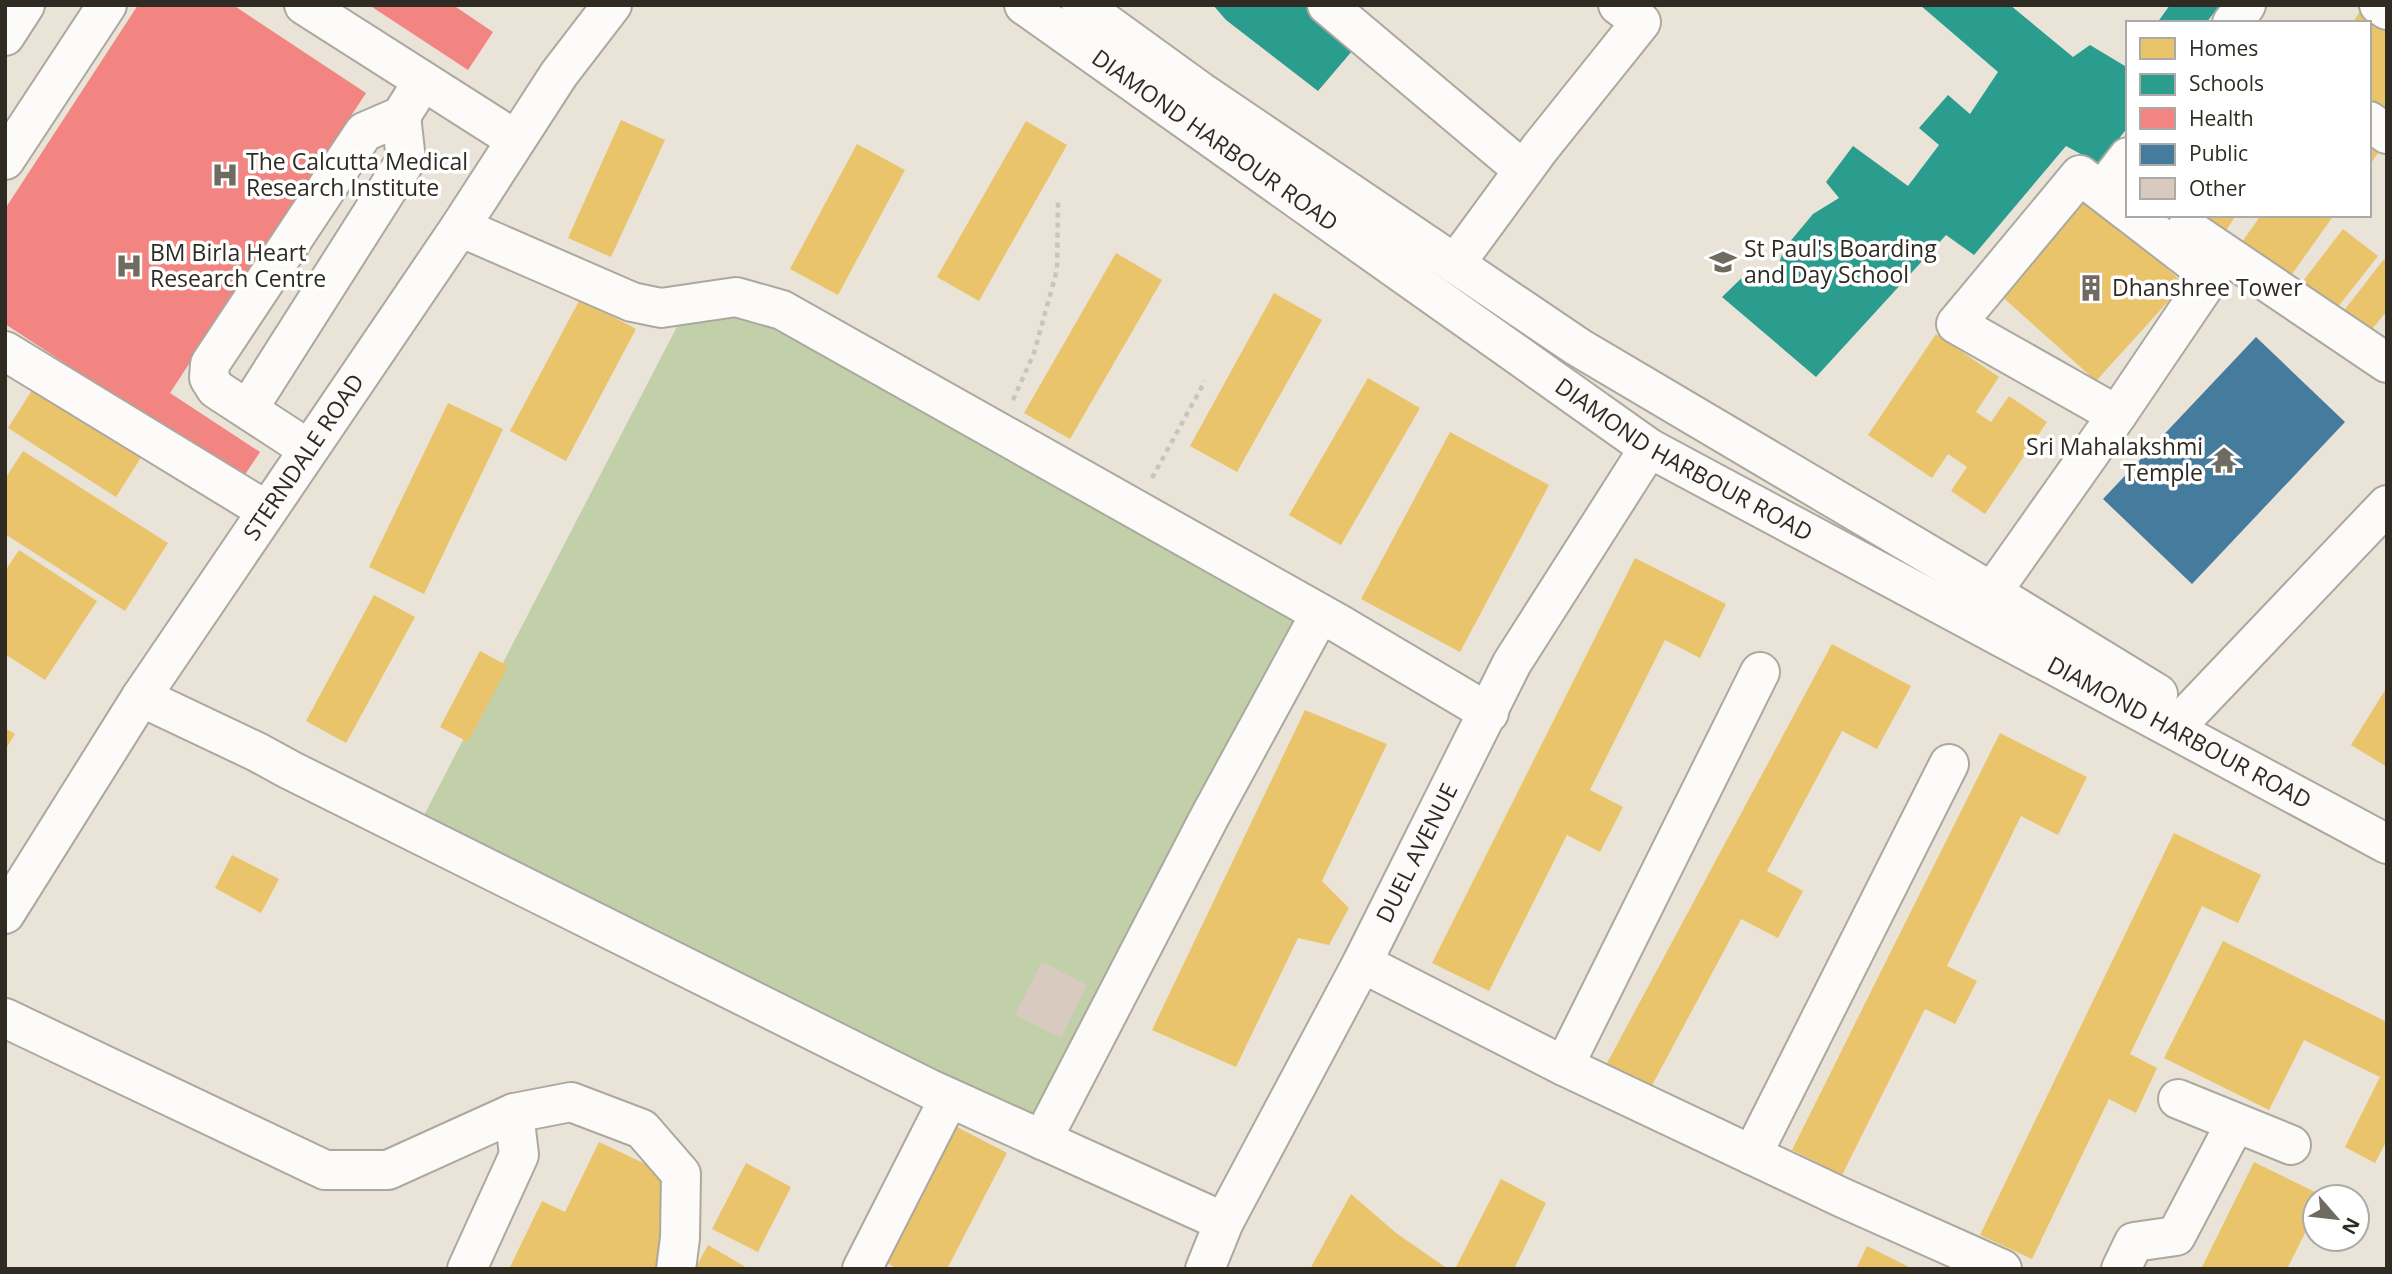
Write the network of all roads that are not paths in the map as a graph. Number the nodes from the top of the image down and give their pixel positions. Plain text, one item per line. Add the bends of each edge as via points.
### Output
1 (25, 5) edge
2 (107, 5) edge
3 (304, 5) edge
4 (612, 5) edge
5 (1024, 5) edge
6 (1081, 5) edge
7 (1327, 5) edge
8 (2246, 5) edge
9 (2379, 5) edge
10 (2387, 10) edge
11 (1638, 11) edge
12 (2234, 21) edge
13 (5, 36) edge
14 (423, 81) junction
15 (401, 116) junction
16 (2371, 122) edge
17 (2387, 134) edge
18 (516, 140) junction
19 (5, 160) edge
20 (2126, 160) edge
21 (1523, 170) junction
22 (2126, 189) edge
23 (2126, 210) edge
24 (2136, 217) edge
25 (2170, 217) edge
26 (460, 227) junction
27 (1455, 264) junction
28 (5, 351) edge
29 (2387, 363) edge
30 (248, 409) junction
31 (2117, 415) junction
32 (1649, 448) junction
33 (308, 449) junction
34 (2387, 505) edge
35 (267, 511) junction
36 (1992, 592) junction
37 (1320, 614) junction
38 (1760, 672) dead end
39 (141, 697) junction
40 (1489, 713) junction
41 (2189, 713) junction
42 (1949, 764) dead end
43 (2387, 822) edge
44 (2387, 844) edge
45 (5, 914) edge
46 (1362, 963) junction
47 (5, 1018) edge
48 (1564, 1066) junction
49 (949, 1098) junction
50 (2178, 1099) dead end
51 (514, 1114) junction
52 (2235, 1124) junction
53 (1042, 1140) junction
54 (2291, 1145) dead end
55 (1752, 1155) junction
56 (1224, 1222) junction
57 (467, 1269) edge
58 (676, 1269) edge
59 (862, 1269) edge
60 (1205, 1269) edge
61 (2002, 1269) edge
62 (2121, 1269) edge

1 - 13 main road
2 - 19 main road
3 - 14 main road
4 - 18 main road, STERNDALE ROAD
5 - 32 main road, DIAMOND HARBOUR ROAD
6 - 27 main road, DIAMOND HARBOUR ROAD
7 - 21 main road
8 - 12 main road
9 - 10 main road
11 - 21 main road
14 - 15 main road
14 - 18 main road
15 - 30 main road via 406,160
15 - 30 main road via 364,132 210,364 209,378 216,388
16 - 17 main road
18 - 26 main road, STERNDALE ROAD
20 - 22 main road via 2111,179
21 - 27 main road
23 - 31 main road via 2080,175 1956,324
24 - 31 main road via 2211,276
25 - 29 main road
26 - 33 main road, STERNDALE ROAD
26 - 37 main road via 632,302 661,308 736,297 782,310
27 - 36 main road, DIAMOND HARBOUR ROAD via 1578,347
28 - 35 main road
30 - 33 main road
31 - 36 main road
32 - 40 main road, DUEL AVENUE via 1512,663
32 - 44 main road, DIAMOND HARBOUR ROAD
33 - 35 main road, STERNDALE ROAD
34 - 41 main road
35 - 39 main road, STERNDALE ROAD
36 - 41 main road, DIAMOND HARBOUR ROAD
37 - 40 main road
37 - 53 main road
38 - 48 main road
39 - 45 main road, STERNDALE ROAD
39 - 49 main road
40 - 46 main road, DUEL AVENUE
41 - 43 main road, DIAMOND HARBOUR ROAD
42 - 55 main road
46 - 48 main road
46 - 56 main road, DUEL AVENUE
47 - 51 main road via 325,1170 388,1170
48 - 55 main road
49 - 53 main road
49 - 59 main road
50 - 52 main road
51 - 57 main road via 519,1155
51 - 58 main road via 570,1102 642,1129 681,1174
52 - 54 main road
52 - 62 main road via 2176,1236 2134,1241
53 - 56 main road
55 - 61 main road
56 - 60 main road, DUEL AVENUE

